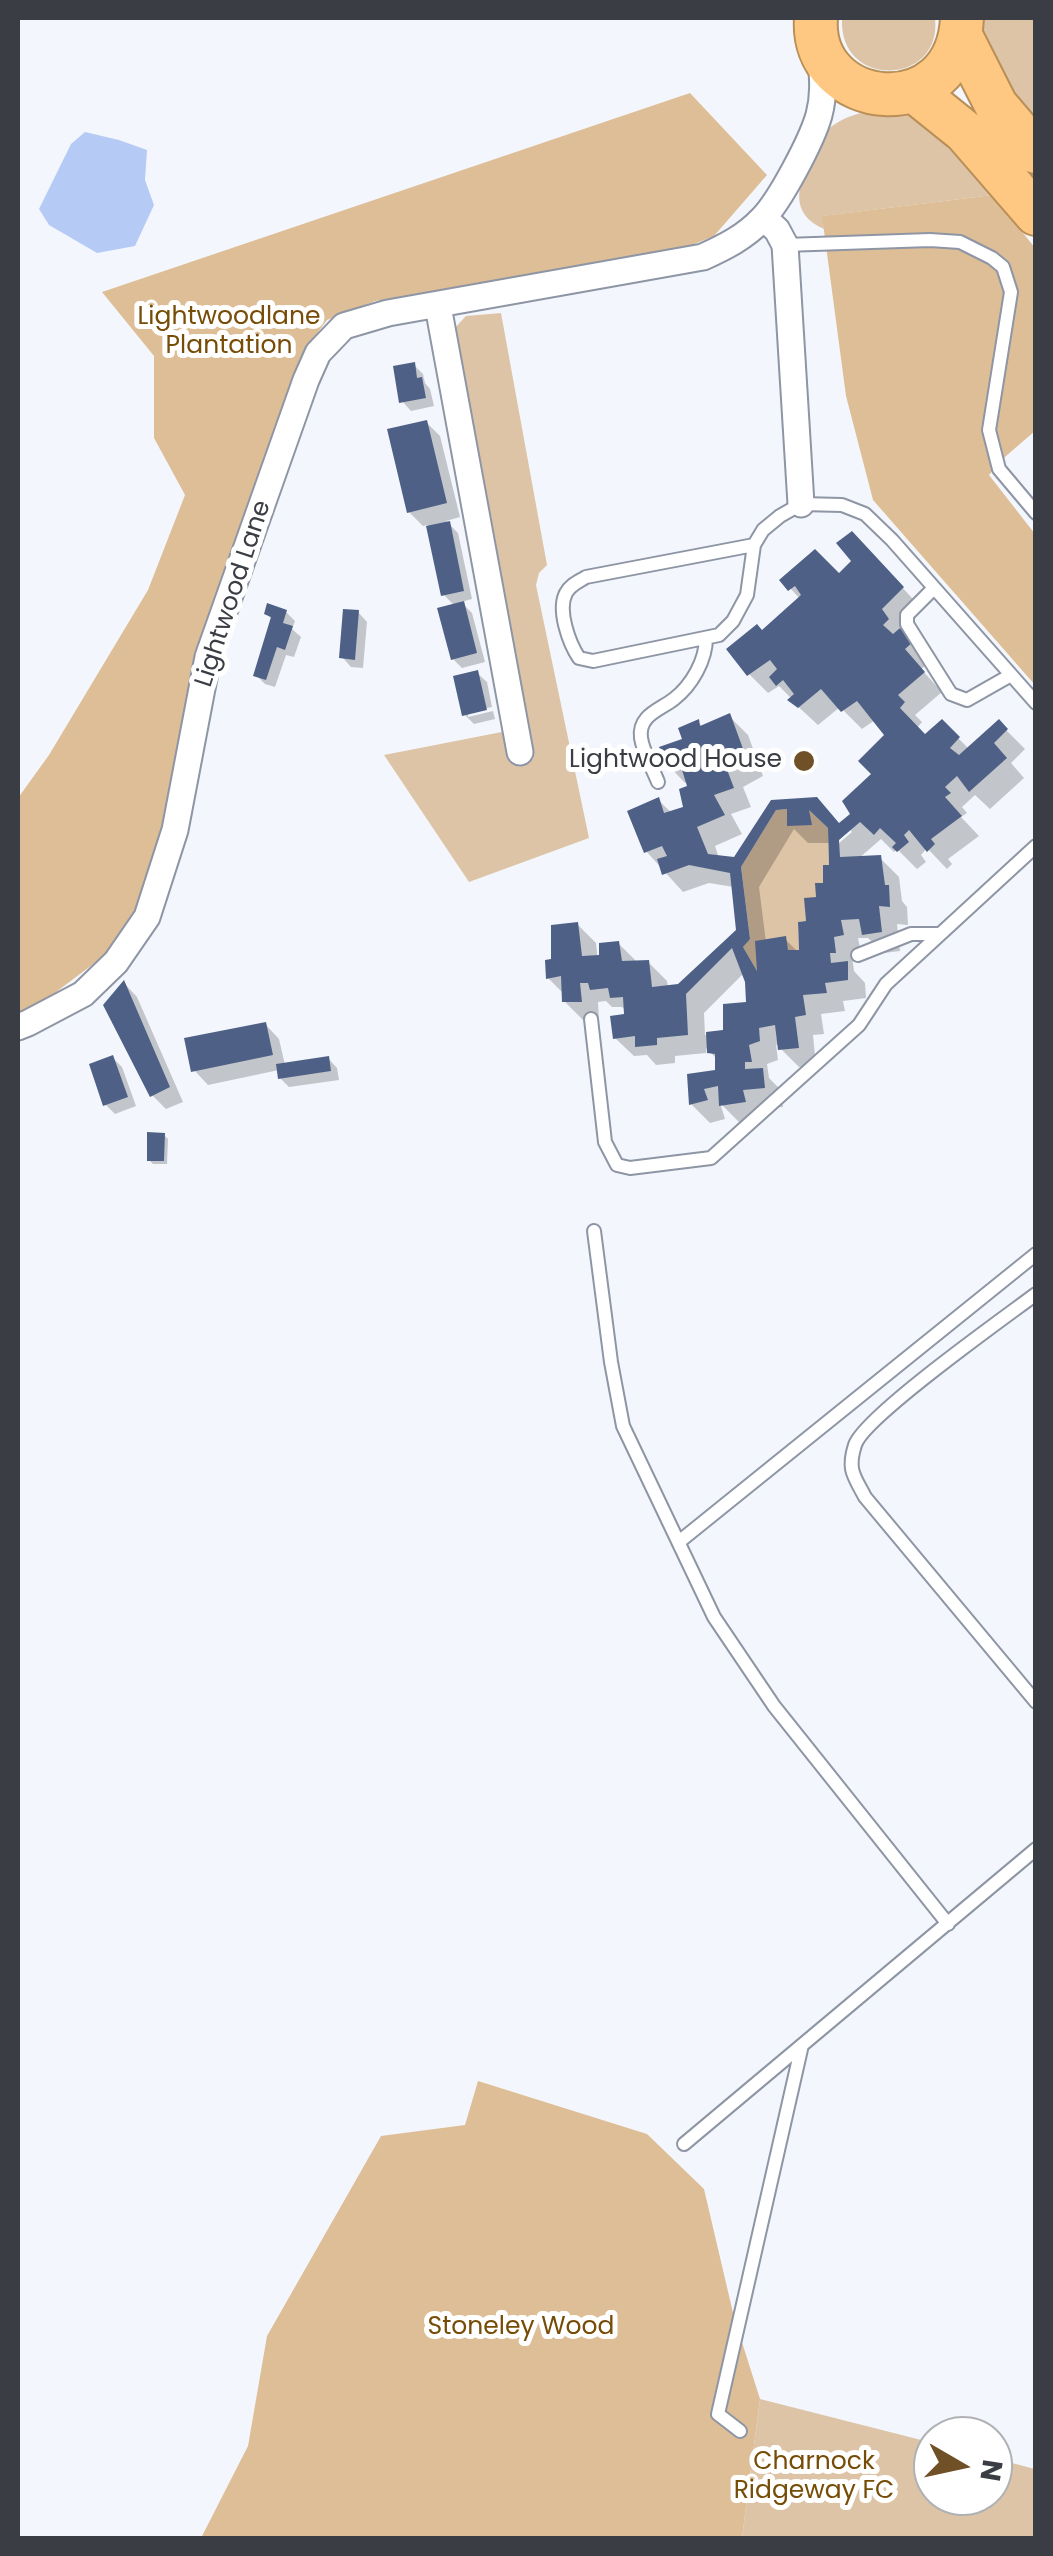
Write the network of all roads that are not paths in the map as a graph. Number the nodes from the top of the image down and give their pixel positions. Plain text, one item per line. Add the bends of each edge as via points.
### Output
1 (961, 27) edge
2 (817, 31) edge
3 (914, 91) junction
4 (868, 92) junction
5 (818, 116) junction
6 (1036, 152) edge
7 (1036, 214) edge
8 (764, 218) junction
9 (785, 245) junction
10 (438, 306) junction
11 (801, 504) junction
12 (1036, 513) edge
13 (754, 546) junction
14 (934, 588) junction
15 (706, 638) junction
16 (1011, 675) junction
17 (1036, 702) edge
18 (520, 752) dead end
19 (658, 782) dead end
20 (1036, 846) edge
21 (937, 934) junction
22 (858, 955) dead end
23 (591, 1019) dead end
24 (18, 1027) edge
25 (594, 1230) dead end
26 (1036, 1254) edge
27 (1036, 1294) edge
28 (680, 1541) junction
29 (1036, 1702) edge
30 (1036, 1850) edge
31 (948, 1924) junction
32 (802, 2046) junction
33 (684, 2144) dead end
34 (740, 2431) dead end

1 - 3 highway via 944,70
1 - 6 highway via 996,105
2 - 4 highway via 830,66
2 - 5 street, Lightwood Lane via 824,84
3 - 4 highway
3 - 7 highway via 965,132
4 - 5 street
5 - 8 street, Lightwood Lane
8 - 9 street
8 - 10 street, Lightwood Lane via 703,258
9 - 11 street
9 - 12 lane via 960,242 1003,267 1011,292 989,430 999,469
10 - 18 street
10 - 24 street, Lightwood Lane via 344,326 318,353 208,657 175,830 147,917 83,994
11 - 13 lane via 763,530
11 - 14 lane via 864,514
13 - 15 lane via 746,595 733,622
13 - 15 lane via 586,577 563,599 566,631 579,658 593,661
14 - 16 lane
14 - 16 lane via 907,615 907,624 950,694 967,700
15 - 19 lane via 696,672 644,721 641,738
16 - 17 lane
20 - 21 lane
21 - 22 lane via 911,934
21 - 23 lane via 886,984 860,1025 712,1158 617,1165 605,1142
25 - 28 lane via 624,1426
26 - 28 lane
27 - 29 lane via 887,1408 856,1440 850,1468 865,1497
28 - 31 lane via 714,1617 774,1706
30 - 31 lane
31 - 32 lane
32 - 33 lane
32 - 34 lane via 718,2414

